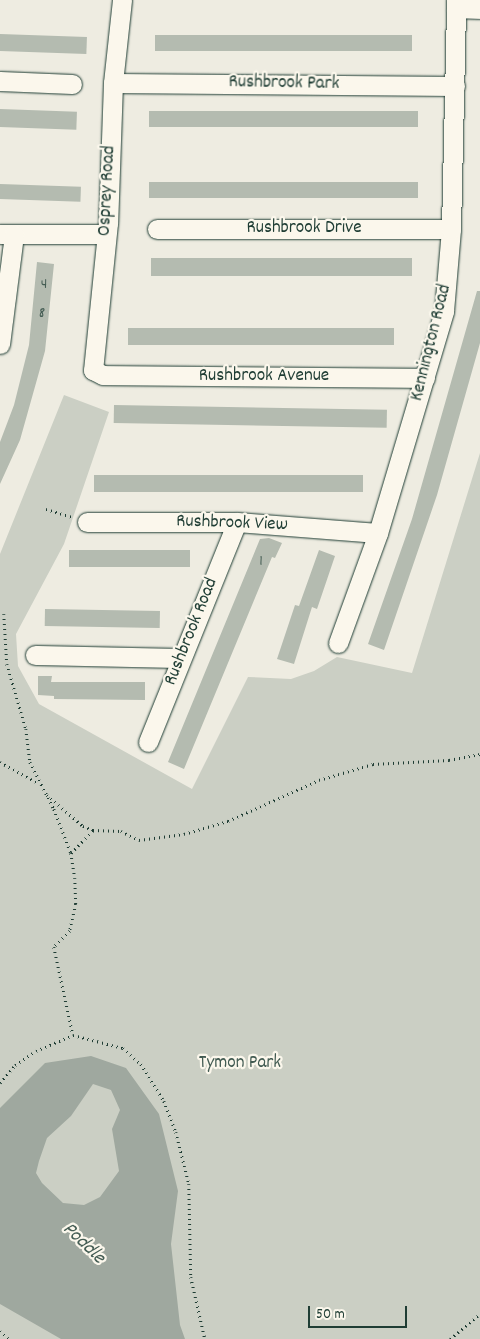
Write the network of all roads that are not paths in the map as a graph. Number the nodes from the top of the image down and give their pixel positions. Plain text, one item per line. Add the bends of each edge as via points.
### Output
1 (122, 0) edge
2 (456, 4) edge
3 (480, 9) edge
4 (0, 81) edge
5 (113, 83) junction
6 (72, 84) dead end
7 (455, 86) junction
8 (156, 229) dead end
9 (451, 229) junction
10 (106, 234) junction
11 (7, 235) edge
12 (0, 344) edge
13 (103, 375) joint
14 (425, 378) junction
15 (82, 520) road end
16 (237, 522) junction
17 (378, 533) junction
18 (338, 643) dead end
19 (35, 655) dead end
20 (181, 658) junction
21 (148, 742) dead end

1 - 5 street, Osprey Road
2 - 3 street
2 - 7 street, Kennington Road
4 - 6 street
5 - 7 street, Rushbrook Park
5 - 10 street, Osprey Road
7 - 9 street, Kennington Road
8 - 9 street, Rushbrook Drive
9 - 14 street, Kennington Road via 444,311
10 - 11 street
10 - 13 street, Osprey Road via 92,362 93,370
11 - 12 street
13 - 14 street, Rushbrook Avenue
14 - 17 street, Kennington Road
15 - 16 street, Rushbrook View
16 - 17 street, Rushbrook View
16 - 20 street, Rushbrook Road
17 - 18 street, Kennington Road
19 - 20 street
20 - 21 street, Rushbrook Road

